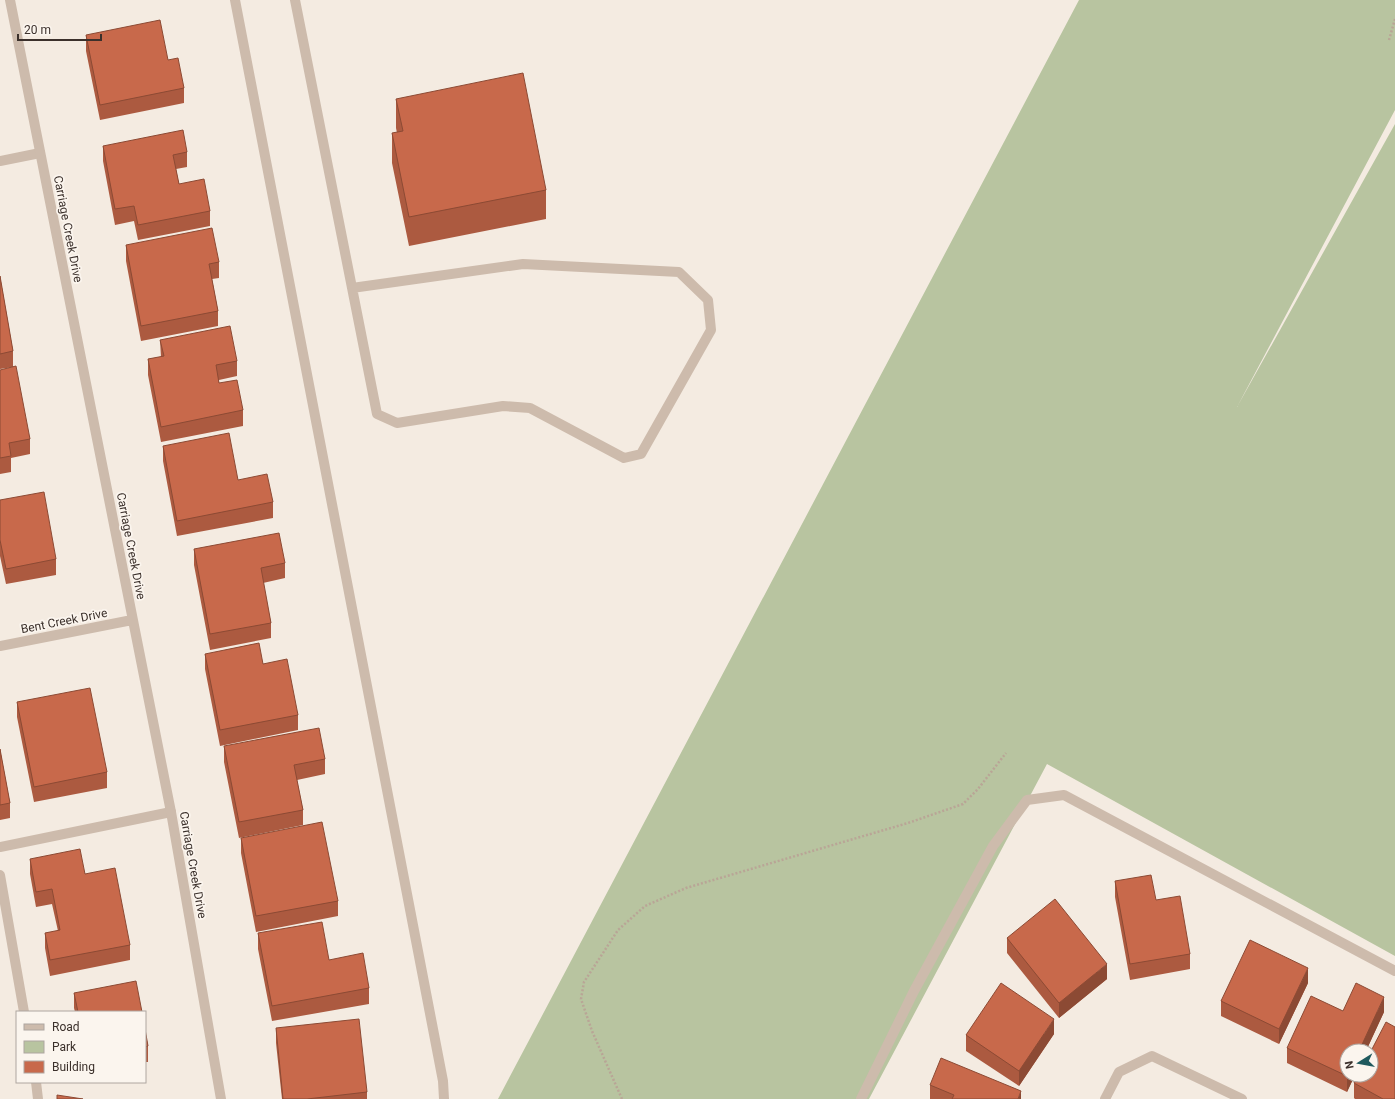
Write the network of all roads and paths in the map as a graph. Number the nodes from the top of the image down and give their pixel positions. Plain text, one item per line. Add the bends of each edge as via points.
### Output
1 (10, 0) edge
2 (234, 0) edge
3 (295, 0) edge
4 (1395, 19) edge
5 (1389, 40) dead end
6 (40, 153) junction
7 (0, 161) edge
8 (352, 288) junction
9 (132, 620) junction
10 (0, 646) edge
11 (1006, 753) dead end
12 (171, 812) junction
13 (0, 847) edge
14 (0, 876) edge
15 (1395, 972) edge
16 (24, 1011) edge
17 (36, 1083) edge
18 (38, 1099) edge
19 (221, 1099) edge
20 (444, 1099) edge
21 (622, 1099) edge
22 (861, 1099) edge
23 (1104, 1099) edge
24 (1242, 1099) edge

1 - 6 street, Carriage Creek Drive
2 - 20 street via 443,1081
3 - 8 street
4 - 5 path
6 - 7 street
6 - 9 street, Carriage Creek Drive
8 - 8 street via 377,414 397,423 503,406 530,408 624,458 641,454 711,330 708,300 679,272 523,264
9 - 10 street, Bent Creek Drive
9 - 12 street, Carriage Creek Drive
11 - 21 path via 963,804 908,823 686,888 645,906 618,930 584,982 581,999
12 - 13 street
12 - 19 street, Carriage Creek Drive
14 - 16 street
15 - 22 street via 1064,795 1027,800 993,846 914,991
17 - 18 street
23 - 24 street via 1119,1072 1152,1056

